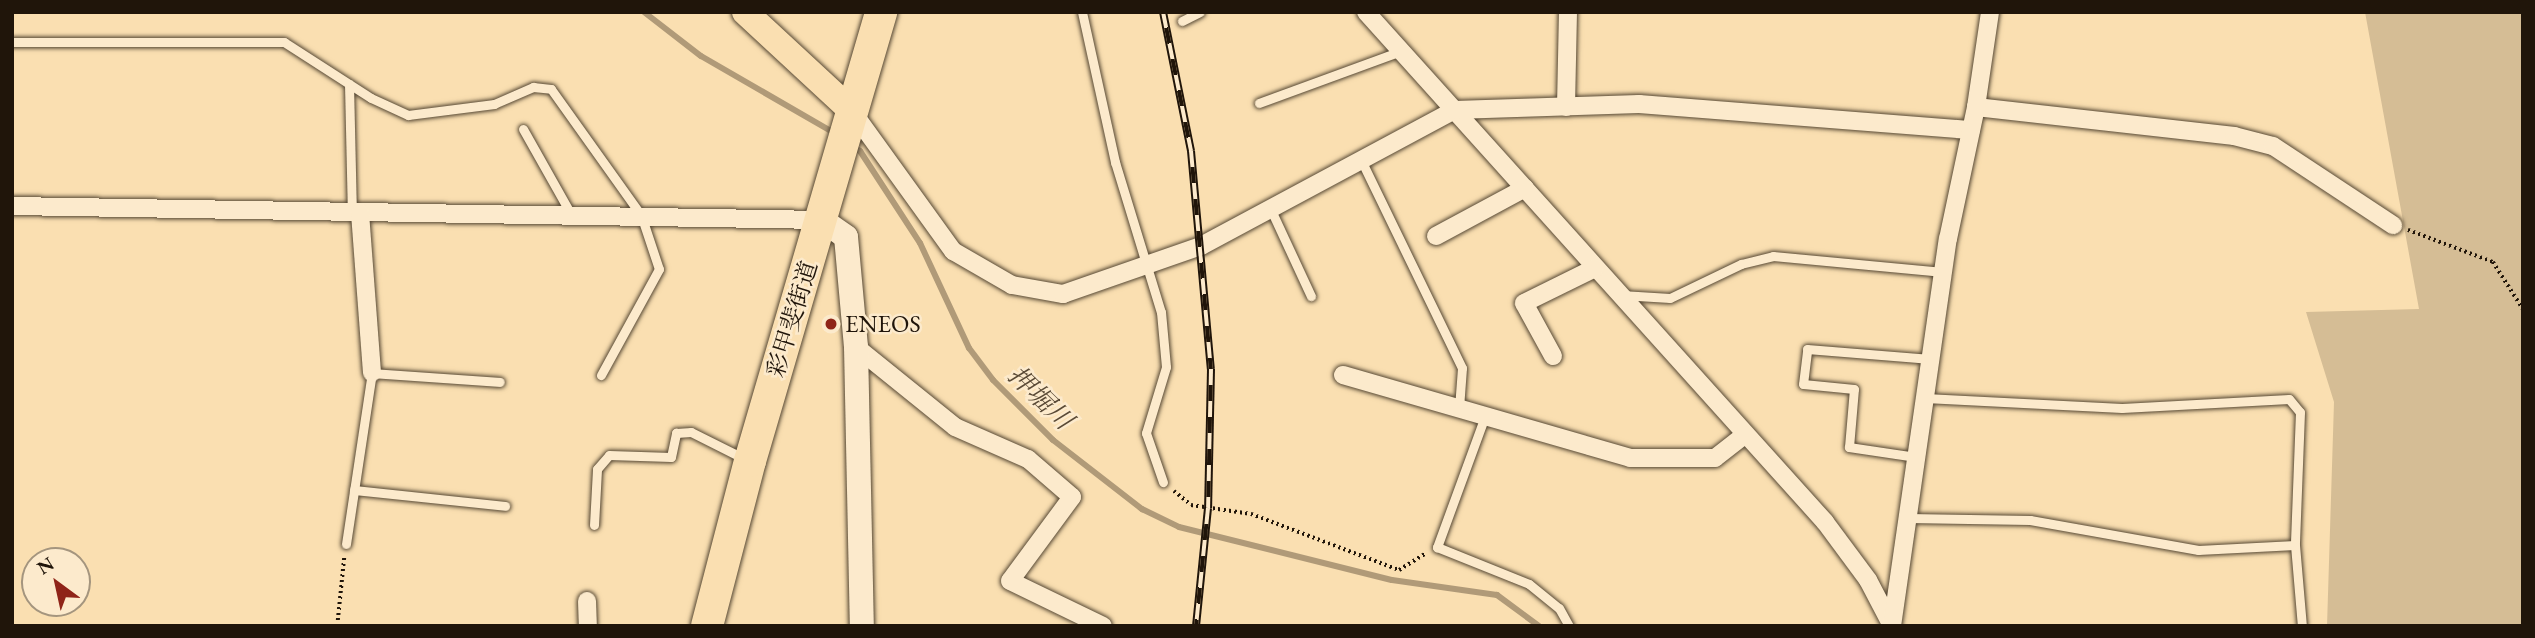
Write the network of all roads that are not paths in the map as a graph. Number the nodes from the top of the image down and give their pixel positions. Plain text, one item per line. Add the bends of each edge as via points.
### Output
1 (745, 12) edge
2 (881, 12) edge
3 (1082, 12) edge
4 (1200, 12) edge
5 (1366, 12) edge
6 (1568, 12) edge
7 (1990, 12) edge
8 (1182, 21) dead end
9 (12, 42) edge
10 (1401, 51) junction
11 (349, 84) junction
12 (1259, 103) dead end
13 (1566, 107) junction
14 (1976, 107) junction
15 (1455, 110) junction
16 (849, 121) junction
17 (523, 129) dead end
18 (1971, 130) junction
19 (1362, 162) junction
20 (1525, 188) junction
21 (826, 205) junction
22 (12, 206) edge
23 (1271, 210) junction
24 (356, 213) junction
25 (640, 215) junction
26 (573, 217) junction
27 (2393, 225) road end
28 (1436, 236) dead end
29 (1145, 264) junction
30 (1595, 268) junction
31 (1943, 272) junction
32 (1620, 295) junction
33 (1311, 296) dead end
34 (856, 347) junction
35 (1553, 356) dead end
36 (1931, 359) junction
37 (372, 373) junction
38 (601, 375) dead end
39 (1343, 375) dead end
40 (500, 382) dead end
41 (1925, 397) junction
42 (1459, 408) junction
43 (1485, 416) junction
44 (1744, 435) junction
45 (1916, 457) junction
46 (750, 461) junction
47 (1163, 482) road end
48 (354, 490) junction
49 (505, 506) dead end
50 (1908, 519) junction
51 (594, 525) dead end
52 (346, 544) road end
53 (2295, 545) junction
54 (587, 601) dead end
55 (588, 626) edge
56 (707, 626) edge
57 (862, 626) edge
58 (1103, 626) edge
59 (1569, 626) edge
60 (1892, 626) edge
61 (2302, 626) edge

1 - 16 main road
2 - 16 highway, 彩甲斐街道
3 - 29 lane via 1115,162
4 - 8 lane
5 - 10 street
6 - 13 street
7 - 14 street
9 - 11 lane via 284,42
10 - 12 lane
10 - 15 street
11 - 24 lane
11 - 25 lane via 408,115 494,104 533,87 551,89
13 - 15 street
13 - 18 street via 1639,104
14 - 18 street
14 - 27 street via 2234,136 2273,146
15 - 19 street
15 - 20 street
16 - 21 highway, 彩甲斐街道
16 - 29 street via 953,251 1012,285 1063,294
17 - 26 lane
18 - 31 street
19 - 23 street
19 - 42 lane via 1462,368
20 - 28 street
20 - 30 street
21 - 25 street
21 - 34 street via 846,237
21 - 46 highway, 彩甲斐街道
22 - 24 street
23 - 29 street via 1201,246
23 - 33 lane
24 - 26 street
24 - 37 street
25 - 26 street
25 - 38 lane via 659,269
29 - 47 lane via 1161,312 1166,367 1146,433
30 - 32 street
30 - 35 street via 1524,303
31 - 32 lane via 1773,256 1741,264 1670,298
31 - 36 street
32 - 44 street
34 - 57 street
34 - 58 street via 955,427 1028,459 1072,497 1010,581
36 - 41 street
36 - 45 lane via 1807,349 1803,384 1854,389 1849,447
37 - 40 lane
37 - 48 lane
39 - 42 street
41 - 45 street
41 - 53 lane via 2122,408 2289,399 2300,412
42 - 43 street
43 - 44 street via 1630,458 1715,458
43 - 59 lane via 1437,547 1529,584 1559,608
44 - 60 street via 1825,522 1868,580
45 - 50 street
46 - 51 lane via 691,432 676,433 671,457 609,455 597,469
46 - 56 highway, 彩甲斐街道
48 - 49 lane
48 - 52 lane
50 - 53 lane via 2030,520 2198,550
50 - 60 street
53 - 61 lane
54 - 55 street

